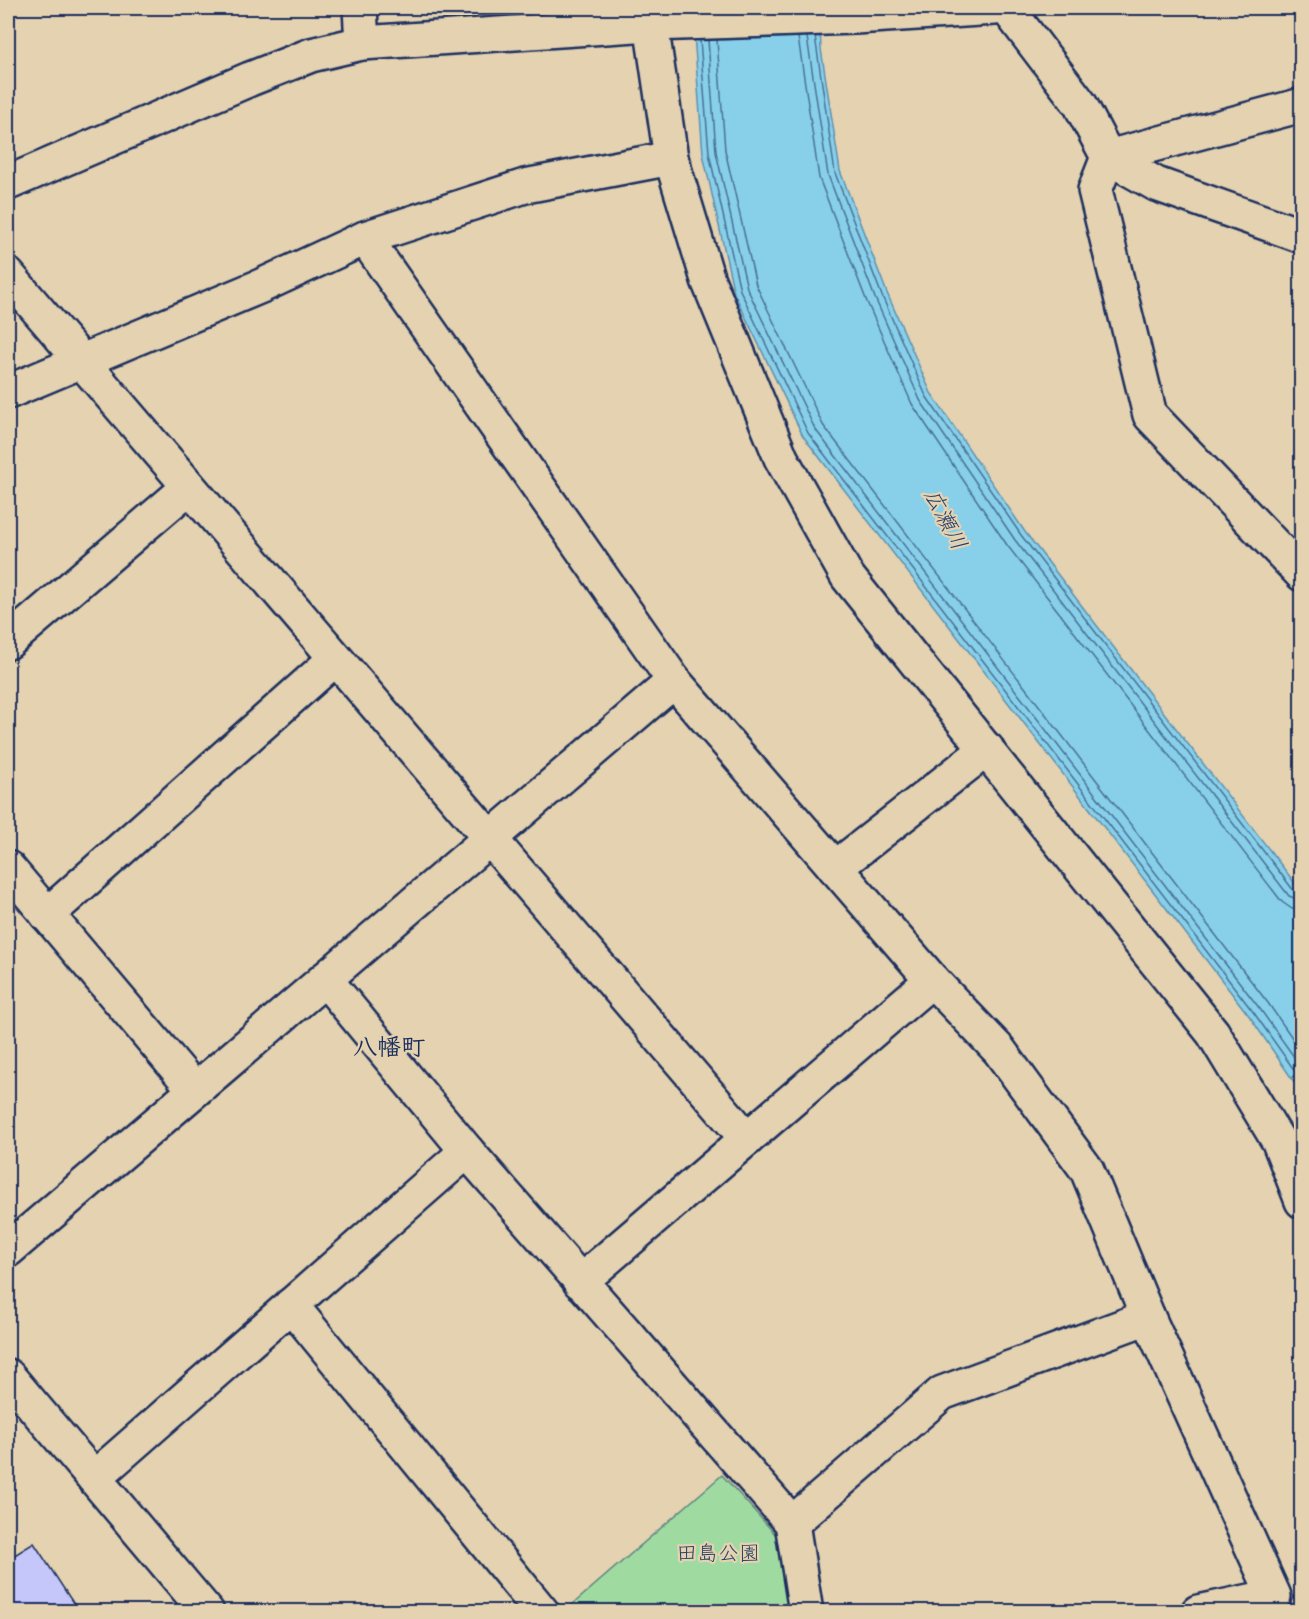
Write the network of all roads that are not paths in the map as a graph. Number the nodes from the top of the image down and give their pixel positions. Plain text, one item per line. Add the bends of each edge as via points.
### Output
1 (360, 8) edge
2 (995, 8) edge
3 (1007, 8) edge
4 (658, 18) edge
5 (362, 43) junction
6 (1302, 105) edge
7 (671, 158) junction
8 (1108, 158) junction
9 (8, 183) edge
10 (1302, 236) edge
11 (365, 238) junction
12 (8, 275) edge
13 (82, 362) junction
14 (8, 392) edge
15 (189, 487) junction
16 (1302, 574) edge
17 (8, 642) edge
18 (335, 659) junction
19 (674, 681) junction
20 (987, 749) junction
21 (489, 840) junction
22 (8, 868) edge
23 (835, 868) junction
24 (47, 915) junction
25 (325, 978) junction
26 (932, 980) junction
27 (195, 1090) junction
28 (747, 1138) junction
29 (467, 1151) junction
30 (1302, 1201) edge
31 (8, 1250) edge
32 (580, 1282) junction
33 (291, 1305) junction
34 (1148, 1317) junction
35 (8, 1376) edge
36 (94, 1478) junction
37 (792, 1523) junction
38 (207, 1611) edge
39 (542, 1611) edge
40 (806, 1611) edge
41 (1198, 1611) edge

1 - 5 street
2 - 4 street via 855,17
3 - 8 street via 1080,104
4 - 5 street
4 - 7 street
5 - 9 street via 311,55 260,75
6 - 8 street
7 - 11 street via 525,186
7 - 20 street via 708,280 781,458 847,576
8 - 10 street via 1156,184
8 - 16 street via 1095,190 1150,414
11 - 13 street
11 - 19 street
12 - 13 street
13 - 14 street
13 - 15 street
15 - 17 street
15 - 18 street
18 - 21 street
18 - 24 street
19 - 21 street
19 - 23 street
20 - 23 street
20 - 30 street via 1213,1033 1279,1142
21 - 25 street
21 - 28 street
22 - 24 street
23 - 26 street
24 - 27 street
25 - 27 street
25 - 29 street
26 - 28 street
26 - 34 street via 999,1050 1087,1170
27 - 31 street
28 - 32 street
29 - 32 street
29 - 33 street
32 - 37 street
33 - 36 street
33 - 39 street
34 - 37 street via 942,1393
34 - 41 street via 1274,1596
35 - 36 street
36 - 38 street
37 - 40 street

